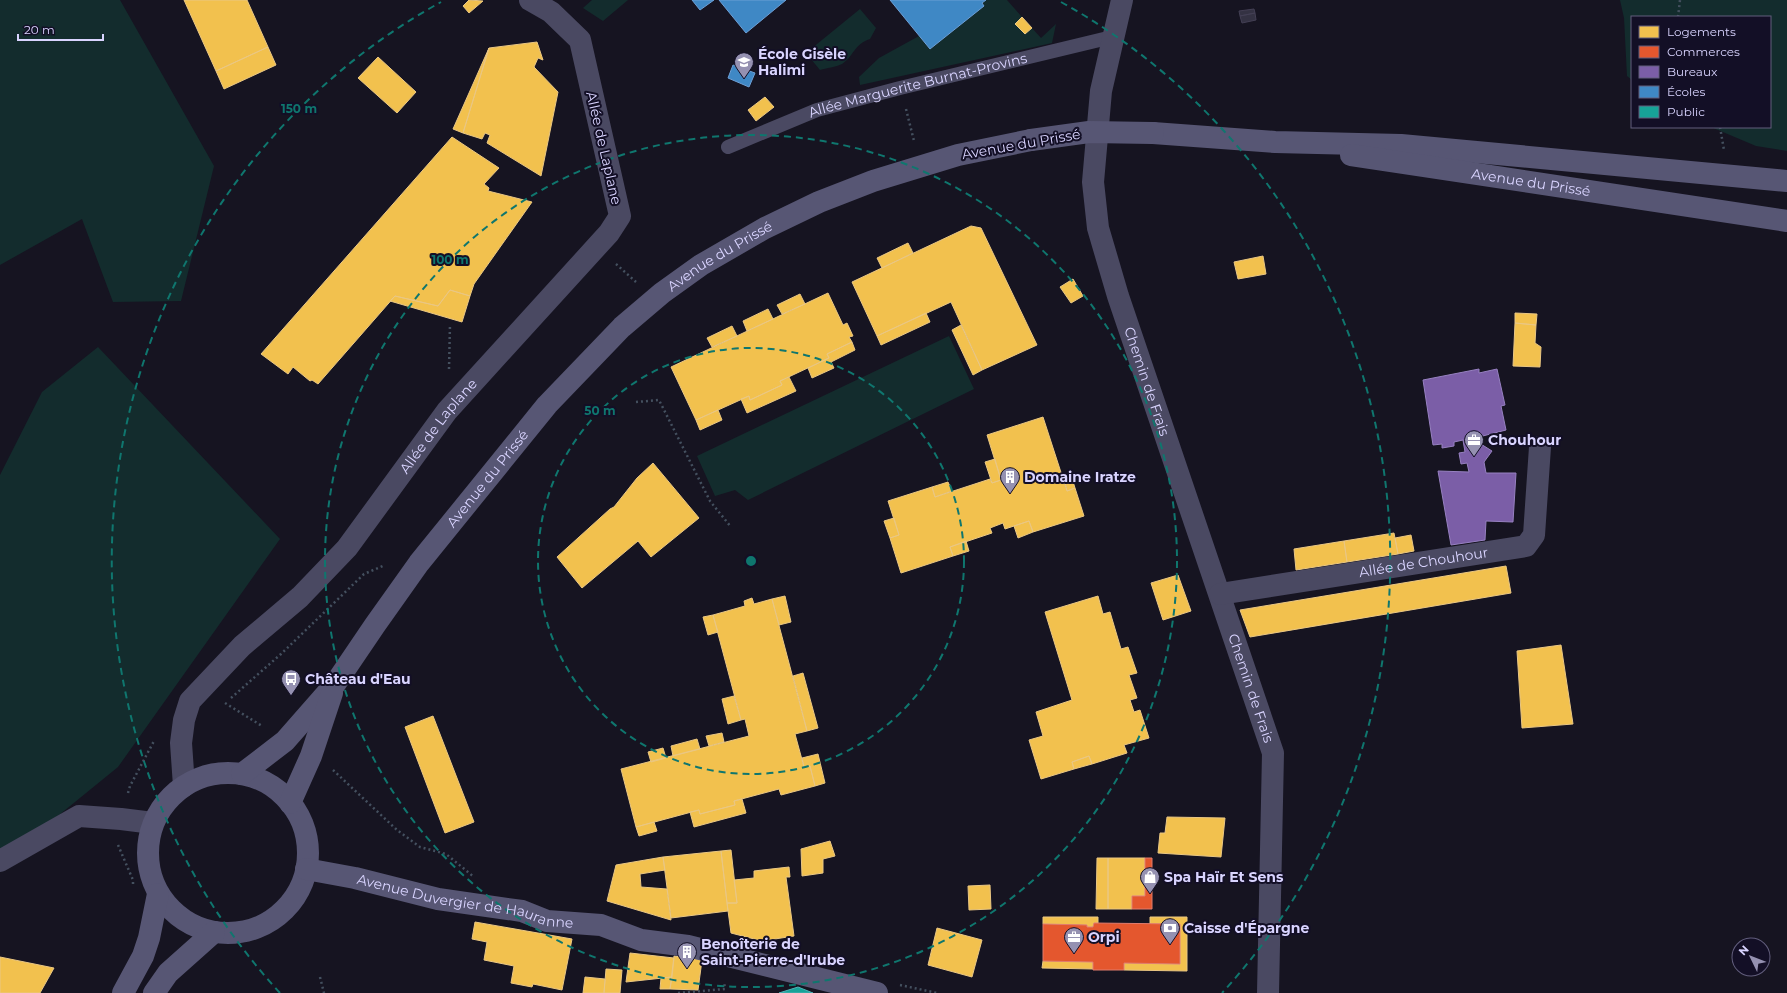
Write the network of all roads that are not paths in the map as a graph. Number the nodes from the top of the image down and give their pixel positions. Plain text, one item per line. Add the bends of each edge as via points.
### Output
1 (530, 0) edge
2 (1122, 0) edge
3 (1112, 37) junction
4 (1275, 142) junction
5 (728, 147) dead end
6 (1787, 181) edge
7 (1787, 221) edge
8 (1540, 447) dead end
9 (1220, 594) junction
10 (335, 684) junction
11 (242, 774) junction
12 (184, 786) junction
13 (290, 803) junction
14 (153, 823) junction
15 (0, 861) edge
16 (306, 869) junction
17 (158, 894) junction
18 (214, 932) junction
19 (123, 993) edge
20 (154, 993) edge
21 (877, 993) edge
22 (1268, 993) edge

1 - 12 street, Allée de Laplane via 551,12 580,40 620,216 609,233 447,411 347,548 300,597 242,646 190,701 180,743
2 - 3 street, Chemin de Frais
3 - 5 lane, Allée Marguerite Burnat-Provins via 817,110
3 - 9 street, Chemin de Frais via 1101,91 1093,175 1098,228 1118,296
4 - 6 main road, Avenue du Prissé via 1401,145
4 - 7 main road, Avenue du Prissé via 1397,163
4 - 10 main road, Avenue du Prissé, bridge via 1153,133 1089,132 1031,140 958,155 873,181 819,202 758,232 701,265 662,293 622,327 547,405 419,563
8 - 9 street, Allée de Chouhour via 1534,535 1526,546
9 - 22 street, Chemin de Frais via 1273,753
10 - 11 main road, Avenue du Prissé via 285,742
10 - 13 main road, Avenue du Prissé via 311,756
11 - 12 main road via 202,777
11 - 13 main road via 260,780
12 - 14 main road via 166,802
13 - 16 main road via 302,824 308,846
14 - 15 street via 79,816
14 - 17 main road via 148,847 149,872
16 - 18 main road via 297,892 282,912 268,922 238,933
16 - 21 main road, Avenue Duvergier de Hauranne via 355,878 438,899 522,911 547,921 601,925 641,940 688,946
17 - 18 main road via 173,912 192,926
17 - 19 main road via 143,956
18 - 20 main road via 168,973

